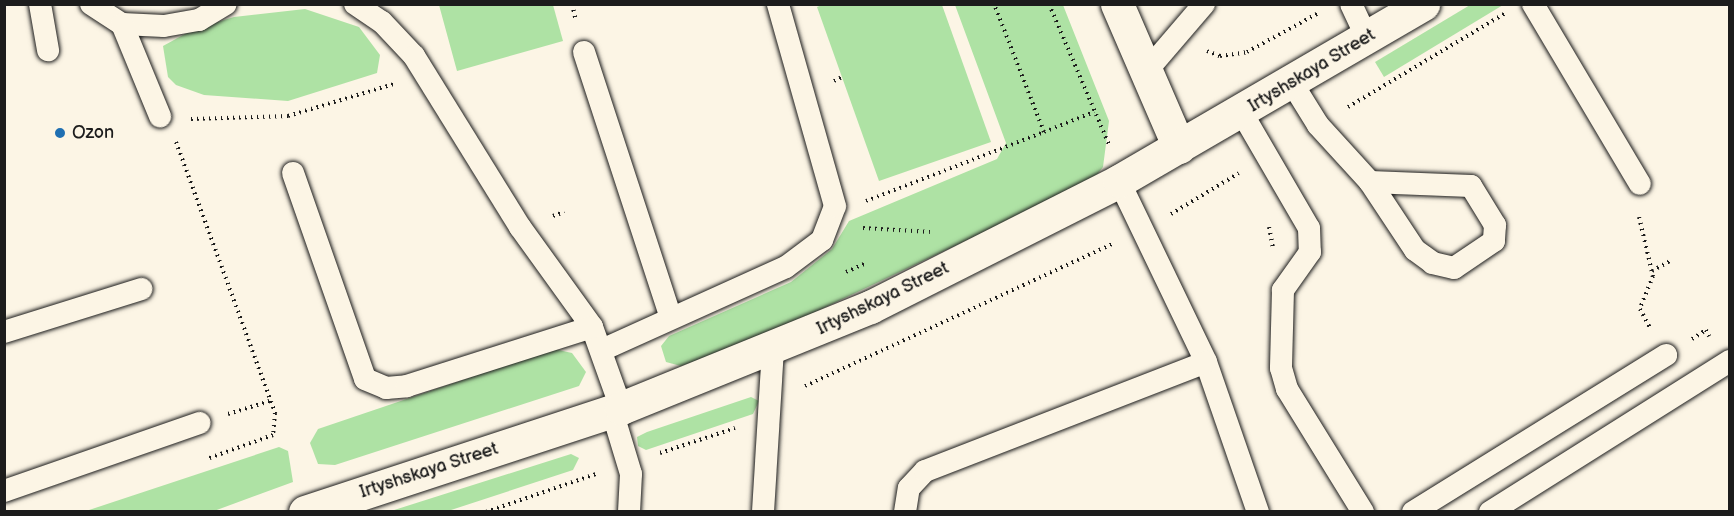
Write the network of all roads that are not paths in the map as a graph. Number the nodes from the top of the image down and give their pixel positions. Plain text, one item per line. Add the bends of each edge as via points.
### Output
1 (40, 4) edge
2 (91, 4) edge
3 (226, 4) edge
4 (355, 4) edge
5 (778, 4) edge
6 (1117, 4) edge
7 (1204, 4) edge
8 (1351, 4) edge
9 (1423, 4) edge
10 (1533, 4) edge
11 (122, 24) junction
12 (1367, 38) junction
13 (48, 50) dead end
14 (584, 52) dead end
15 (1144, 74) junction
16 (1292, 83) junction
17 (1242, 113) junction
18 (160, 116) road end
19 (1179, 147) junction
20 (293, 173) dead end
21 (1121, 180) junction
22 (1370, 182) junction
23 (1640, 184) road end
24 (141, 289) dead end
25 (671, 318) junction
26 (592, 327) junction
27 (4, 332) edge
28 (602, 350) junction
29 (773, 350) junction
30 (1666, 355) road end
31 (1730, 361) edge
32 (1206, 362) junction
33 (616, 409) junction
34 (199, 423) road end
35 (4, 491) edge
36 (305, 512) edge
37 (629, 512) edge
38 (763, 512) edge
39 (905, 512) edge
40 (1257, 512) edge
41 (1364, 512) edge
42 (1413, 512) edge
43 (1490, 512) edge

1 - 13 lane
2 - 11 lane
3 - 11 lane via 199,20 164,26
4 - 26 lane via 382,22 426,74 519,227
5 - 25 lane via 835,206 822,240 786,267
6 - 15 street
7 - 15 lane
8 - 12 lane
9 - 12 street, Irtyshskaya Street
10 - 23 lane
11 - 18 lane
12 - 16 street, Irtyshskaya Street
14 - 25 lane
15 - 19 street
16 - 17 street, Irtyshskaya Street
16 - 22 lane via 1318,125
17 - 19 street, Irtyshskaya Street
17 - 41 lane via 1309,228 1310,252 1283,290 1281,368 1287,389
19 - 21 street, Irtyshskaya Street
20 - 26 lane via 365,379 386,388 407,386
21 - 29 street, Irtyshskaya Street via 870,307
21 - 32 lane
22 - 22 lane via 1415,250 1433,263 1454,268 1494,241 1495,225 1471,186
24 - 27 lane
25 - 28 lane
26 - 28 lane
28 - 33 lane
29 - 33 street, Irtyshskaya Street
29 - 38 lane
30 - 42 lane
31 - 43 lane
32 - 39 lane via 925,471 909,488
32 - 40 lane
33 - 36 street, Irtyshskaya Street
33 - 37 lane via 631,474
34 - 35 lane

